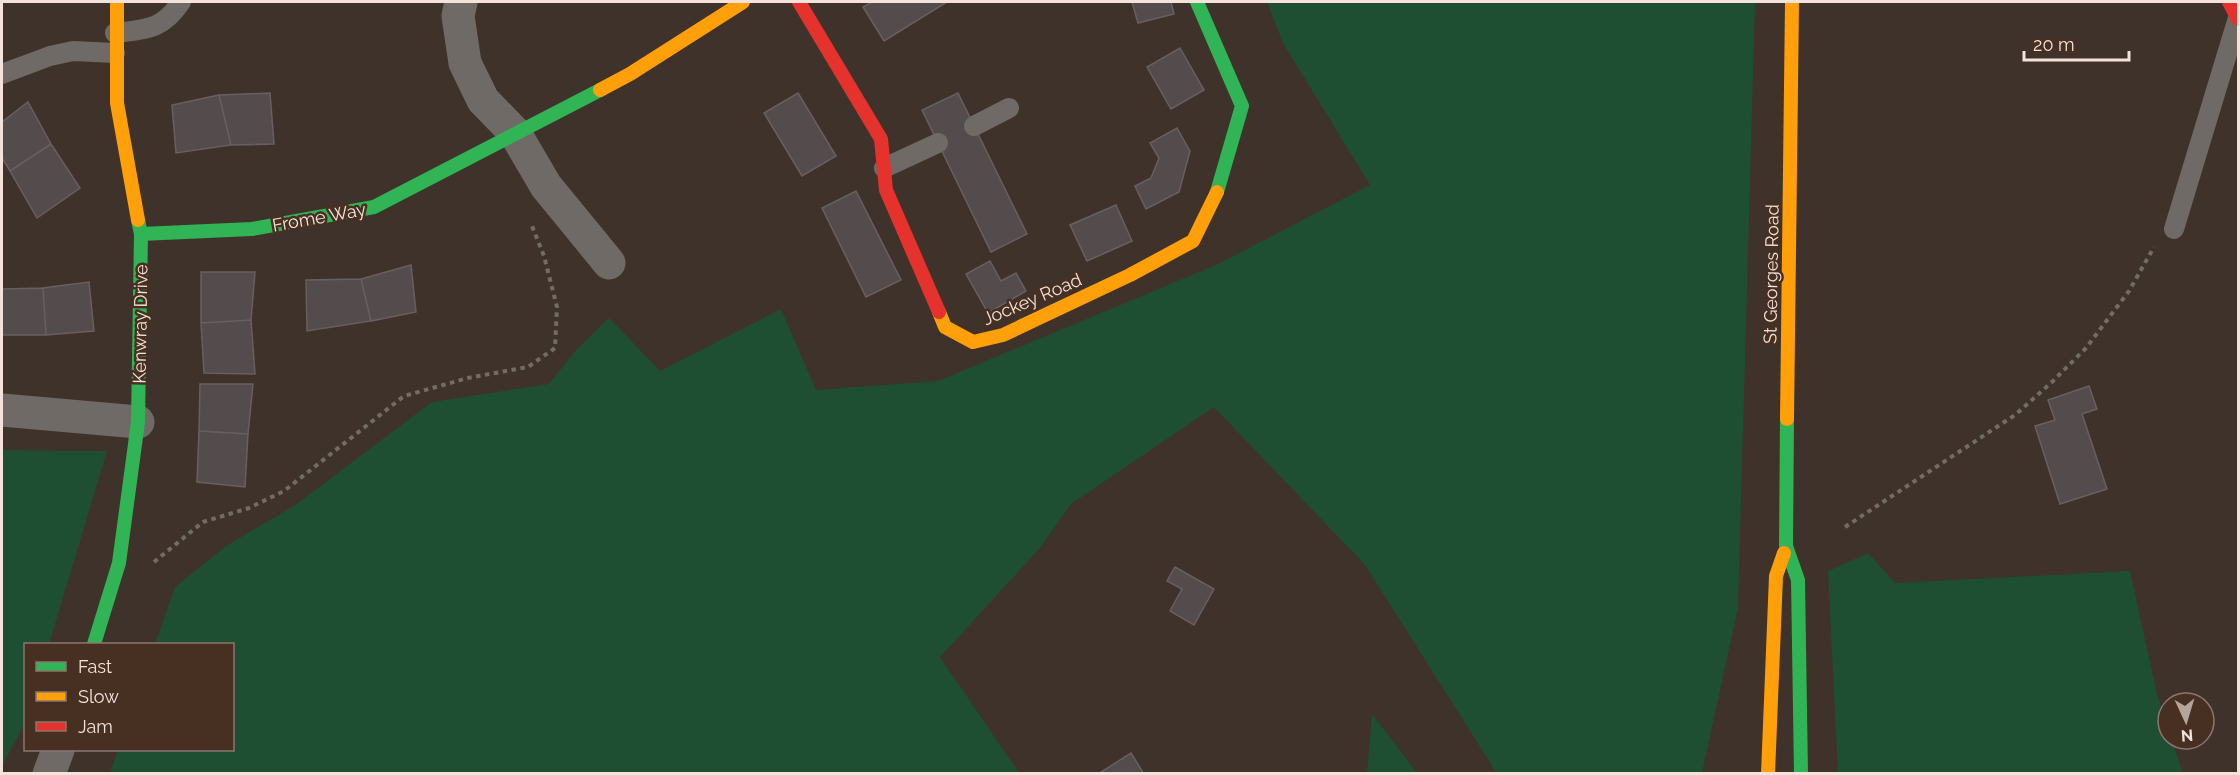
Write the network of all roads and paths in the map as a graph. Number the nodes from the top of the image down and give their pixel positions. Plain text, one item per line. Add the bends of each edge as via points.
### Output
1 (117, 2) edge
2 (181, 2) edge
3 (461, 2) edge
4 (743, 2) edge
5 (798, 2) edge
6 (1197, 2) edge
7 (1792, 2) edge
8 (2229, 2) edge
9 (2238, 18) edge
10 (115, 33) junction
11 (115, 52) junction
12 (2, 74) edge
13 (1009, 108) dead end
14 (974, 126) dead end
15 (515, 133) junction
16 (938, 143) dead end
17 (884, 168) junction
18 (2181, 204) junction
19 (531, 225) dead end
20 (2174, 229) dead end
21 (141, 234) junction
22 (609, 263) dead end
23 (2, 410) edge
24 (138, 422) junction
25 (1845, 527) dead end
26 (1786, 546) junction
27 (151, 564) dead end
28 (95, 643) edge
29 (58, 751) edge
30 (49, 774) edge
31 (1768, 774) edge
32 (1801, 774) edge

1 - 10 street, Kenwray Drive
2 - 10 lane via 166,21 152,29
3 - 15 street via 458,16 465,63 483,100
4 - 15 street, Frome Way via 630,74
5 - 17 street, Jockey Road via 881,139
6 - 17 street, Jockey Road via 1242,106 1214,204 1193,241 1130,275 1003,335 973,342 945,327 886,190
7 - 26 street, St Georges Road
8 - 9 street
9 - 18 lane
10 - 11 street, Kenwray Drive
11 - 12 lane via 73,51
11 - 21 street, Kenwray Drive via 117,103
13 - 14 lane
15 - 21 street, Frome Way via 374,207 252,229
15 - 22 street via 546,186
16 - 17 lane
18 - 20 lane
18 - 25 path via 2173,211 2129,291 2086,348 2052,382 2015,415
19 - 27 path via 557,307 555,348 528,367 404,396 284,491 249,508 203,522
21 - 24 street, Kenwray Drive
23 - 24 street
24 - 28 street, Kenwray Drive via 119,563
26 - 31 street, St Georges Road via 1776,576
26 - 32 street, St Georges Road via 1798,580
29 - 30 street

